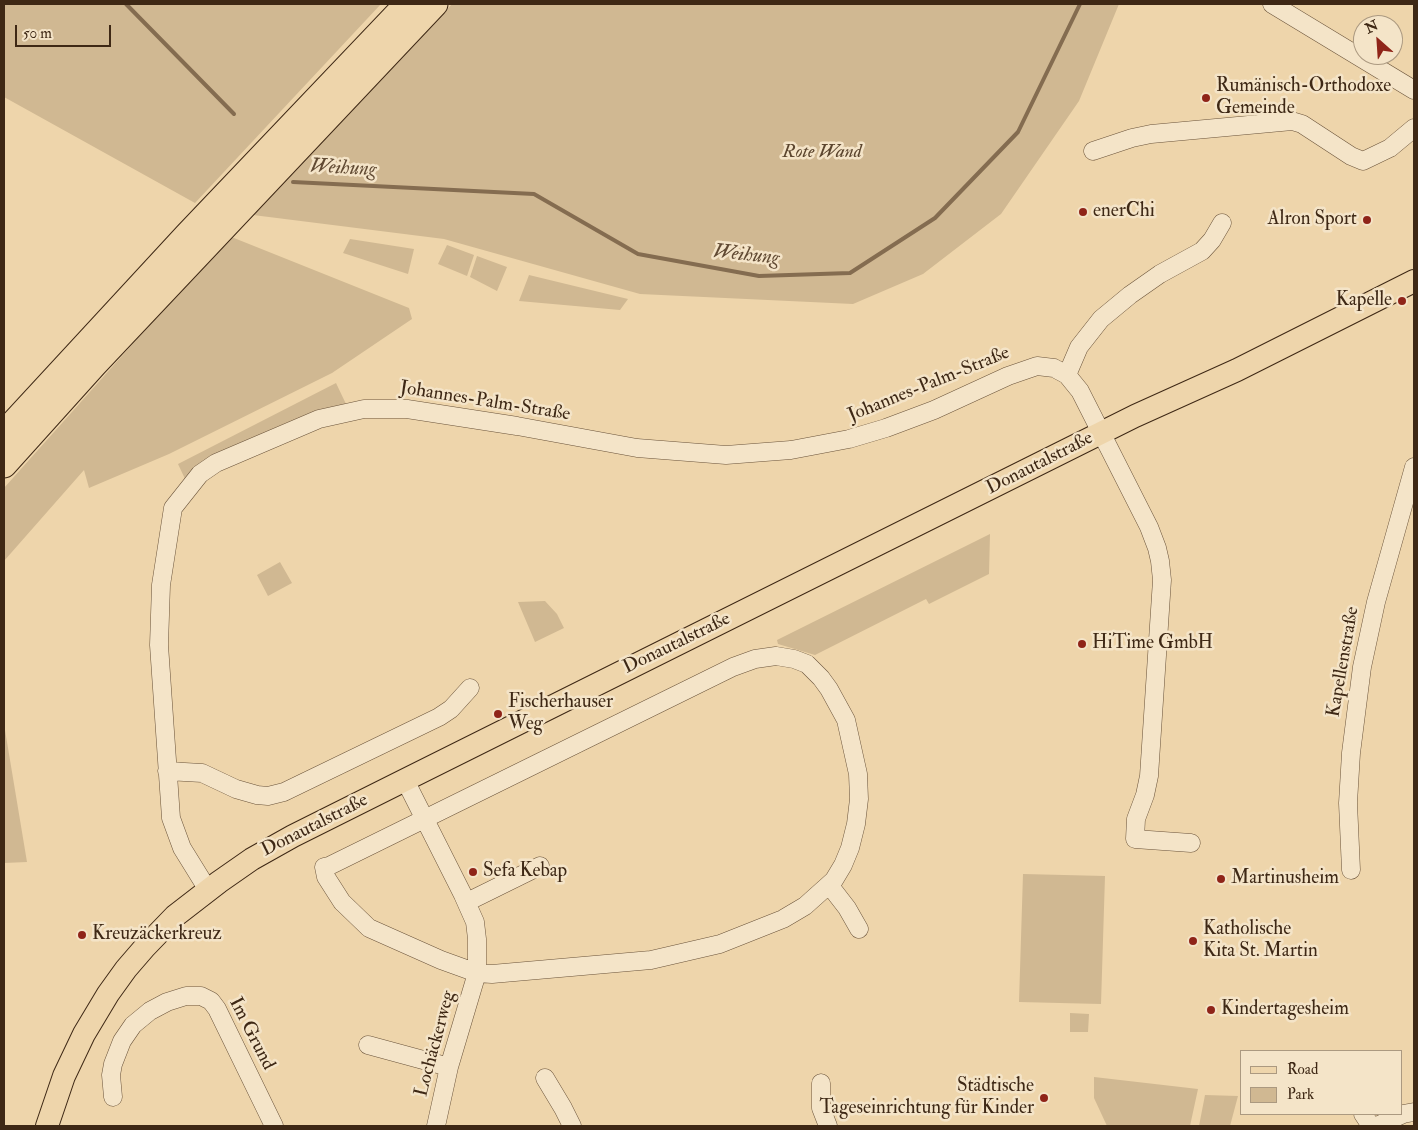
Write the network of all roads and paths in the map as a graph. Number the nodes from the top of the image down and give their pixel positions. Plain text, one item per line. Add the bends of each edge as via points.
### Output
1 (407, 4) edge
2 (435, 4) edge
3 (1272, 4) edge
4 (1414, 90) edge
5 (1414, 128) edge
6 (1093, 151) dead end
7 (1222, 223) dead end
8 (1414, 281) edge
9 (1067, 375) junction
10 (4, 433) edge
11 (1102, 433) junction
12 (4, 465) edge
13 (1414, 467) edge
14 (470, 688) dead end
15 (167, 771) junction
16 (405, 780) junction
17 (425, 818) junction
18 (1191, 843) dead end
19 (540, 866) dead end
20 (1351, 870) dead end
21 (830, 886) junction
22 (208, 890) junction
23 (467, 902) junction
24 (859, 930) dead end
25 (477, 973) junction
26 (368, 1045) dead end
27 (449, 1068) junction
28 (545, 1078) dead end
29 (821, 1083) dead end
30 (113, 1097) dead end
31 (1414, 1112) edge
32 (1364, 1115) edge
33 (46, 1126) edge
34 (274, 1126) edge
35 (436, 1126) edge
36 (572, 1126) edge
37 (828, 1126) edge
38 (1371, 1126) edge
39 (1378, 1126) edge

1 - 10 highway
2 - 12 highway via 95,364
3 - 4 street
5 - 6 street via 1390,148 1363,161 1302,124 1289,121 1151,134
7 - 9 street via 1202,251 1160,274 1101,320 1079,348
8 - 11 main road, Donautalstraße
9 - 11 street via 1080,391
9 - 15 street, Johannes-Palm-Straße via 1054,368 1037,366 1004,377 934,410 854,438 762,453 726,455 636,448 407,410 364,408 318,418 216,463 200,474 173,508 161,585 159,645
11 - 16 main road, Donautalstraße
11 - 18 street via 1152,533 1161,568 1149,776 1136,819 1135,839
13 - 20 street, Kapellenstraße via 1366,646 1355,717 1348,803
14 - 15 street via 436,720 284,792 257,795 236,789 202,772
15 - 22 street, Johannes-Palm-Straße via 171,818 182,848
16 - 17 street
16 - 22 main road, Donautalstraße via 271,848
17 - 21 street via 734,667 755,659 794,659 807,664 825,683 845,717 858,774 856,824 843,865
17 - 23 street
17 - 25 street via 324,867 324,874 342,902 369,928
19 - 23 street
21 - 24 street via 848,908
21 - 25 street via 777,922 690,952 651,960
22 - 33 main road, Donautalstraße via 154,937 108,994 77,1048
23 - 25 street via 475,922
25 - 27 street, Lochäckerweg
26 - 27 street
27 - 35 street, Lochäckerweg
28 - 36 street
29 - 37 street via 821,1108
30 - 34 street, Im Grund via 112,1064 122,1041 134,1025 167,1002 186,996 201,996 218,1009
31 - 39 street
32 - 38 street

